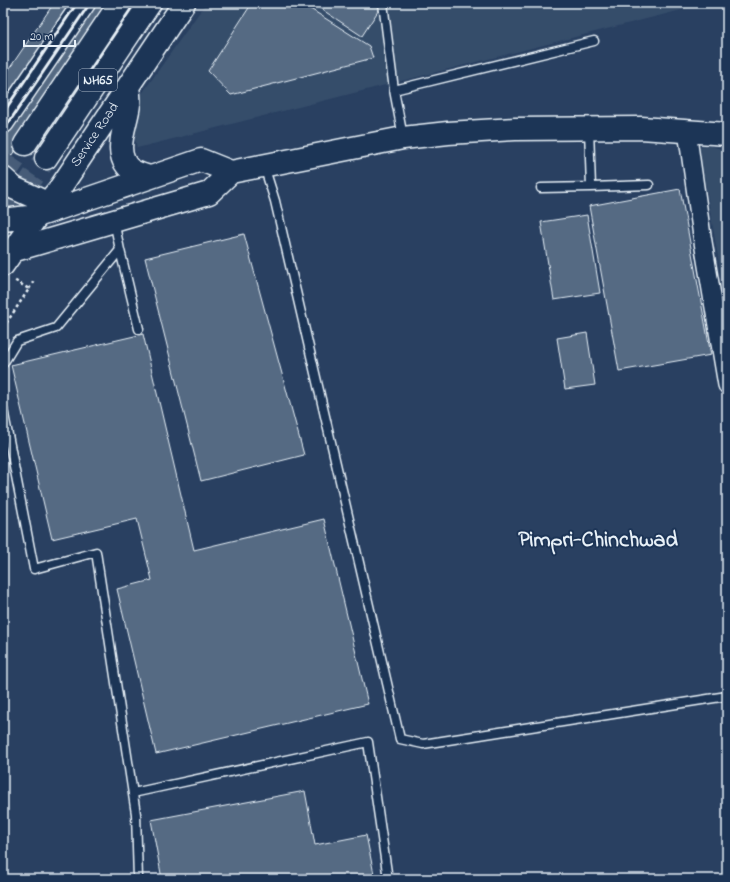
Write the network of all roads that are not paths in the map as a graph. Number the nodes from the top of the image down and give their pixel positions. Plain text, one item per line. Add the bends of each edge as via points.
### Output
1 (84, 3) edge
2 (120, 3) edge
3 (150, 3) edge
4 (184, 3) edge
5 (382, 3) edge
6 (594, 41) dead end
7 (127, 87) junction
8 (394, 90) junction
9 (3, 122) edge
10 (589, 128) junction
11 (686, 131) junction
12 (727, 134) edge
13 (403, 138) junction
14 (25, 144) tunnel mouth
15 (46, 158) tunnel mouth
16 (263, 165) junction
17 (230, 172) junction
18 (149, 177) junction
19 (3, 178) edge
20 (648, 185) dead end
21 (591, 187) junction
22 (541, 188) dead end
23 (42, 210) junction
24 (3, 220) edge
25 (114, 221) junction
26 (120, 250) junction
27 (7, 261) edge
28 (139, 329) dead end
29 (3, 364) edge
30 (727, 385) edge
31 (3, 409) edge
32 (727, 696) edge
33 (133, 793) junction
34 (138, 879) edge
35 (388, 879) edge

1 - 9 main road
2 - 14 main road, NH65
3 - 15 main road, NH65
4 - 7 main road, Service Road
5 - 8 lane
6 - 8 lane
7 - 18 main road via 129,104 122,139 124,162 132,170
7 - 23 main road, Service Road via 60,188
8 - 13 lane
10 - 11 main road
10 - 13 main road via 508,129
10 - 21 lane
11 - 12 main road
11 - 30 street
13 - 16 main road
16 - 17 main road
16 - 32 lane via 275,201 400,739 423,744
17 - 18 main road via 201,160
17 - 25 main road via 209,194
18 - 23 main road
19 - 23 main road via 14,188 30,196
20 - 21 lane
21 - 22 lane
23 - 24 main road
23 - 27 main road, Service Road
25 - 26 lane
25 - 27 main road
26 - 28 lane
26 - 29 lane via 56,328 17,341
31 - 33 lane via 34,570 96,552
33 - 34 lane
33 - 35 lane via 368,742

